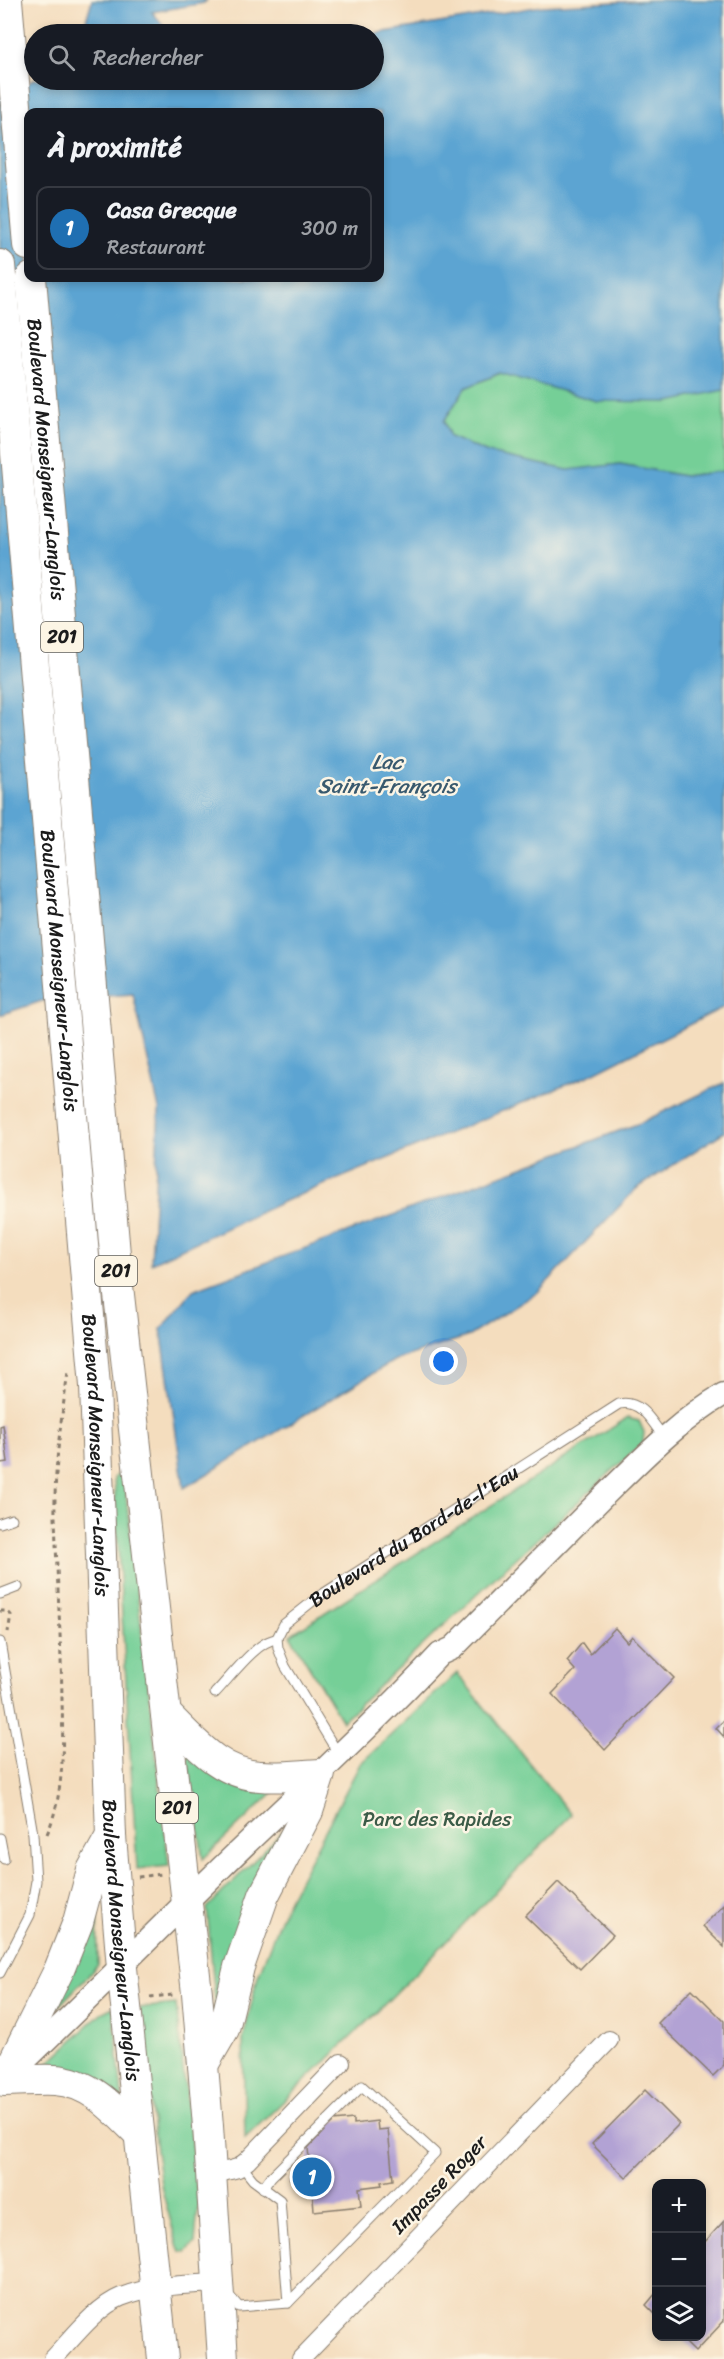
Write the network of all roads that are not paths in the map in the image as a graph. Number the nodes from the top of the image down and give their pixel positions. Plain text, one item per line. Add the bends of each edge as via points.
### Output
1 (8, 0) edge
2 (24, 198) edge
3 (0, 265) edge
4 (31, 282) edge
5 (724, 1394) edge
6 (664, 1439) junction
7 (12, 1520) dead end
8 (0, 1523) edge
9 (18, 1587) dead end
10 (0, 1594) edge
11 (3, 1639) edge
12 (277, 1640) junction
13 (3, 1683) edge
14 (215, 1694) dead end
15 (165, 1714) junction
16 (329, 1764) junction
17 (111, 1836) junction
18 (0, 1838) edge
19 (4, 1859) dead end
20 (188, 1901) junction
21 (122, 1968) junction
22 (0, 1973) edge
23 (609, 2040) dead end
24 (341, 2064) dead end
25 (203, 2065) junction
26 (2, 2083) edge
27 (139, 2134) junction
28 (242, 2165) junction
29 (211, 2175) junction
30 (263, 2188) junction
31 (217, 2283) junction
32 (155, 2288) junction
33 (288, 2302) junction
34 (53, 2359) edge
35 (163, 2359) edge
36 (223, 2359) edge
37 (301, 2359) edge

1 - 2 highway
3 - 17 highway, Boulevard Monseigneur-Langlois / 201 via 95,1386
4 - 15 highway, Boulevard Monseigneur-Langlois / 201 via 117,1277
5 - 6 street
6 - 12 lane, Boulevard du Bord-de-l'Eau via 641,1408 620,1404 318,1597 284,1624
6 - 16 street via 453,1648 440,1654
7 - 8 lane
9 - 10 lane
11 - 13 lane
12 - 14 lane via 261,1645
12 - 16 lane
13 - 22 lane via 33,1834 36,1881 30,1915
15 - 16 highway via 205,1752 230,1769 257,1776
15 - 20 highway, Boulevard Monseigneur-Langlois / 201
16 - 20 street
16 - 25 highway via 261,1903 238,1967 224,2029
17 - 21 highway, Boulevard Monseigneur-Langlois / 201
17 - 26 highway via 92,1870 78,1923 59,1970
18 - 19 lane
20 - 21 street
20 - 25 highway, Boulevard Monseigneur-Langlois / 201
21 - 26 street
21 - 27 highway, Boulevard Monseigneur-Langlois / 201
23 - 37 street, Impasse Roger
24 - 28 street
25 - 29 highway, Boulevard Monseigneur-Langlois / 201
26 - 27 highway via 57,2080 81,2086 102,2099
27 - 32 highway, Boulevard Monseigneur-Langlois / 201
28 - 29 street
28 - 30 lane
29 - 31 highway, Boulevard Monseigneur-Langlois / 201
30 - 33 lane via 280,2200
30 - 33 lane via 362,2086 435,2153
31 - 32 street
31 - 33 lane via 239,2307
31 - 36 highway, Boulevard Monseigneur-Langlois / 201
32 - 34 street via 108,2304
32 - 35 highway, Boulevard Monseigneur-Langlois / 201

